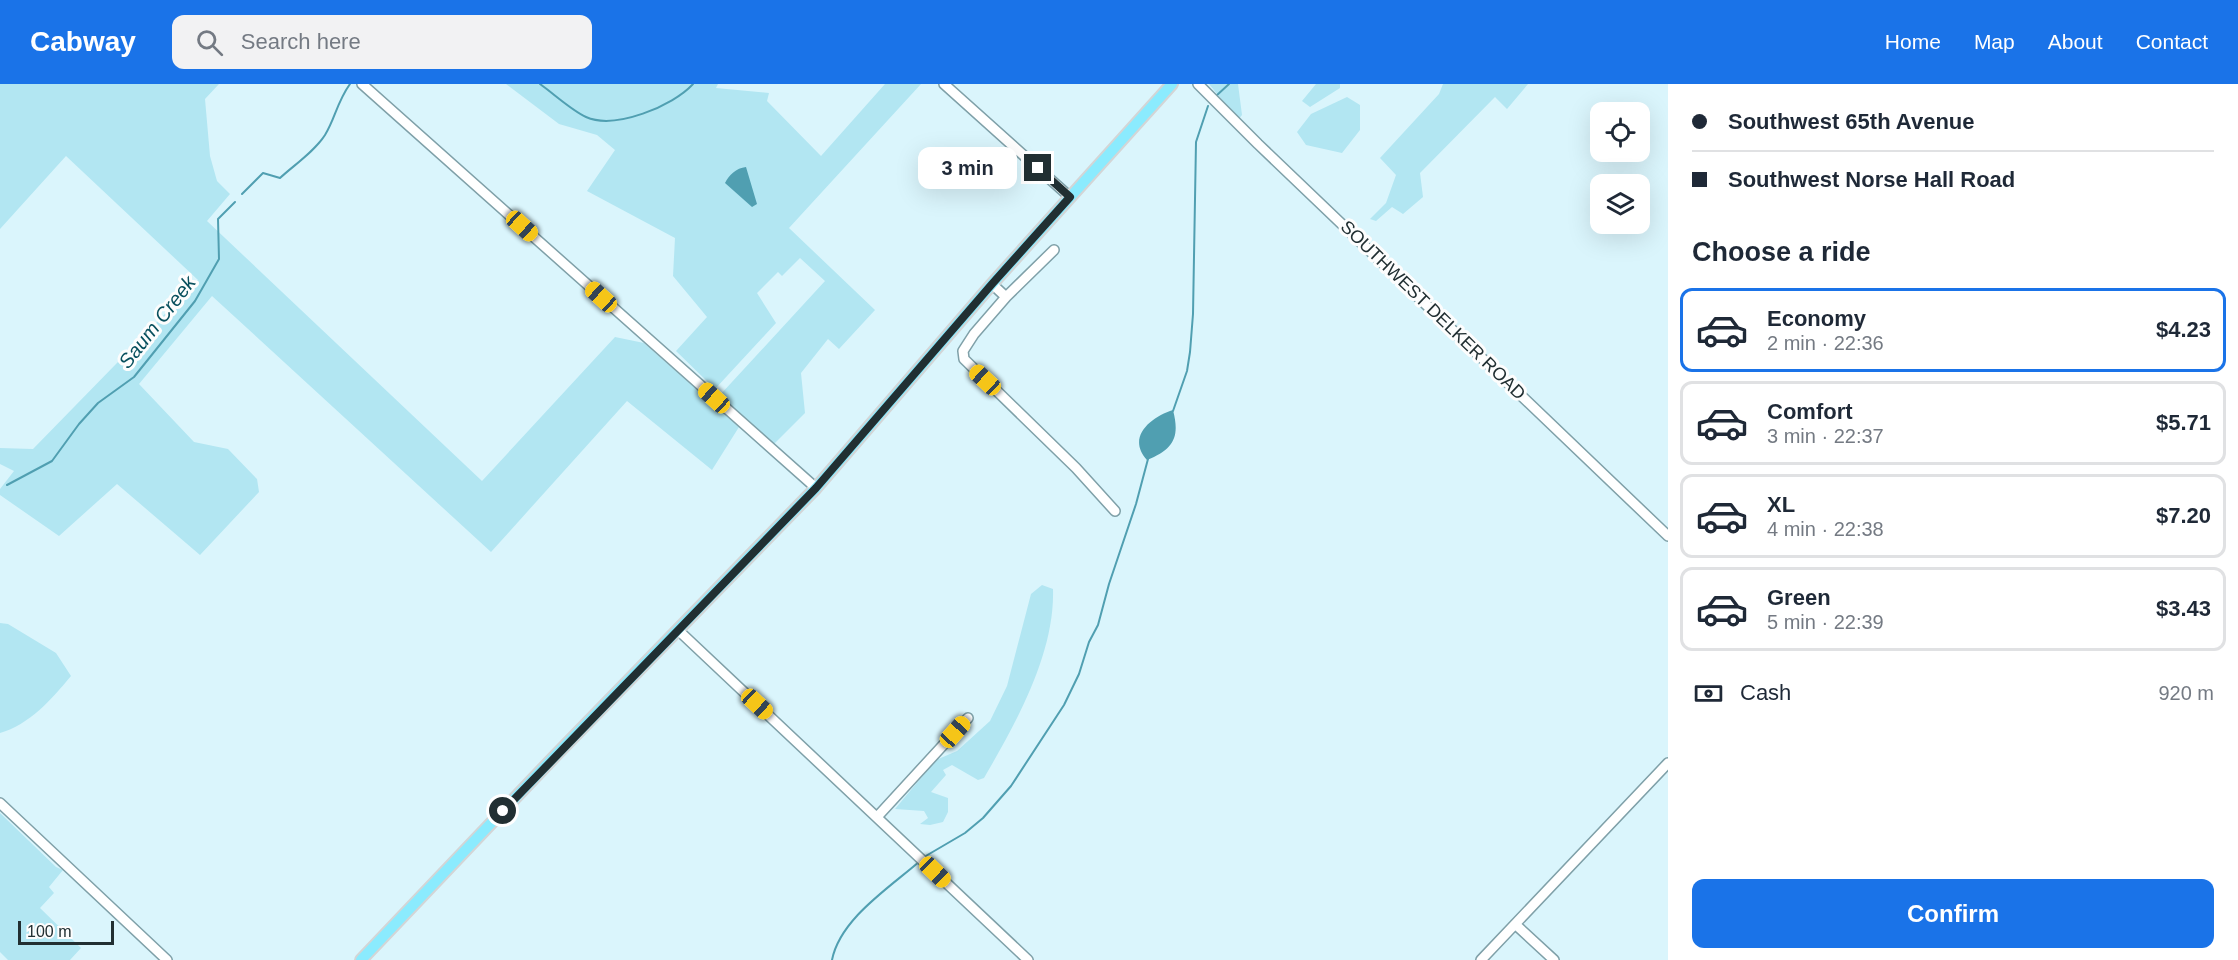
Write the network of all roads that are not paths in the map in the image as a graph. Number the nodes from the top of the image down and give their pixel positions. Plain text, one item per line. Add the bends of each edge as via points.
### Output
1 (362, 84) edge
2 (944, 84) edge
3 (1173, 84) edge
4 (1198, 84) edge
5 (1070, 197) junction
6 (1054, 250) dead end
7 (992, 284) junction
8 (1006, 297) junction
9 (816, 488) junction
10 (1115, 511) dead end
11 (1668, 536) edge
12 (678, 630) junction
13 (968, 718) dead end
14 (1668, 763) edge
15 (0, 802) edge
16 (877, 817) junction
17 (1515, 924) junction
18 (167, 960) edge
19 (361, 960) edge
20 (1028, 960) edge
21 (1481, 960) edge
22 (1554, 960) edge

1 - 9 street
2 - 5 street
3 - 5 main road
4 - 11 street, SOUTHWEST DELKER ROAD
5 - 7 main road
6 - 8 street
7 - 8 street
7 - 9 main road
8 - 10 street via 966,344 964,359
9 - 12 main road
12 - 16 street
12 - 19 main road
13 - 16 street
14 - 17 street
15 - 18 street
16 - 20 street
17 - 21 street
17 - 22 street

